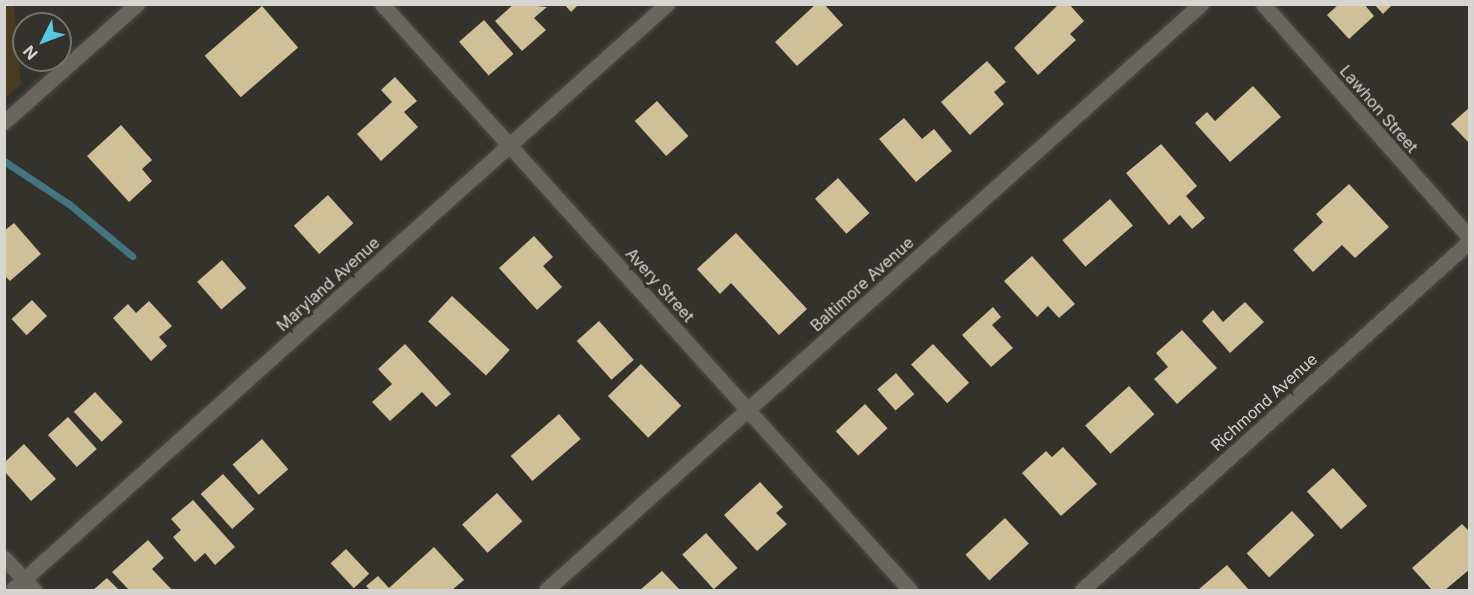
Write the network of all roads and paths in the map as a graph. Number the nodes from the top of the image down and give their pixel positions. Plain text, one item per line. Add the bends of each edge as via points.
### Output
1 (138, 4) edge
2 (382, 4) edge
3 (667, 4) edge
4 (1202, 4) edge
5 (1263, 4) edge
6 (4, 122) edge
7 (510, 146) junction
8 (1470, 239) edge
9 (748, 411) junction
10 (4, 558) edge
11 (29, 585) edge
12 (12, 591) edge
13 (546, 591) edge
14 (910, 591) edge
15 (1082, 591) edge

1 - 6 street
2 - 7 street, Avery Street
3 - 7 street, Maryland Avenue
4 - 9 street, Baltimore Avenue
5 - 8 street, Lawhon Street
7 - 9 street, Avery Street
7 - 11 street, Maryland Avenue
8 - 15 street, Richmond Avenue
9 - 13 street, Baltimore Avenue
9 - 14 street, Avery Street
10 - 11 street
11 - 12 street, Maryland Avenue

